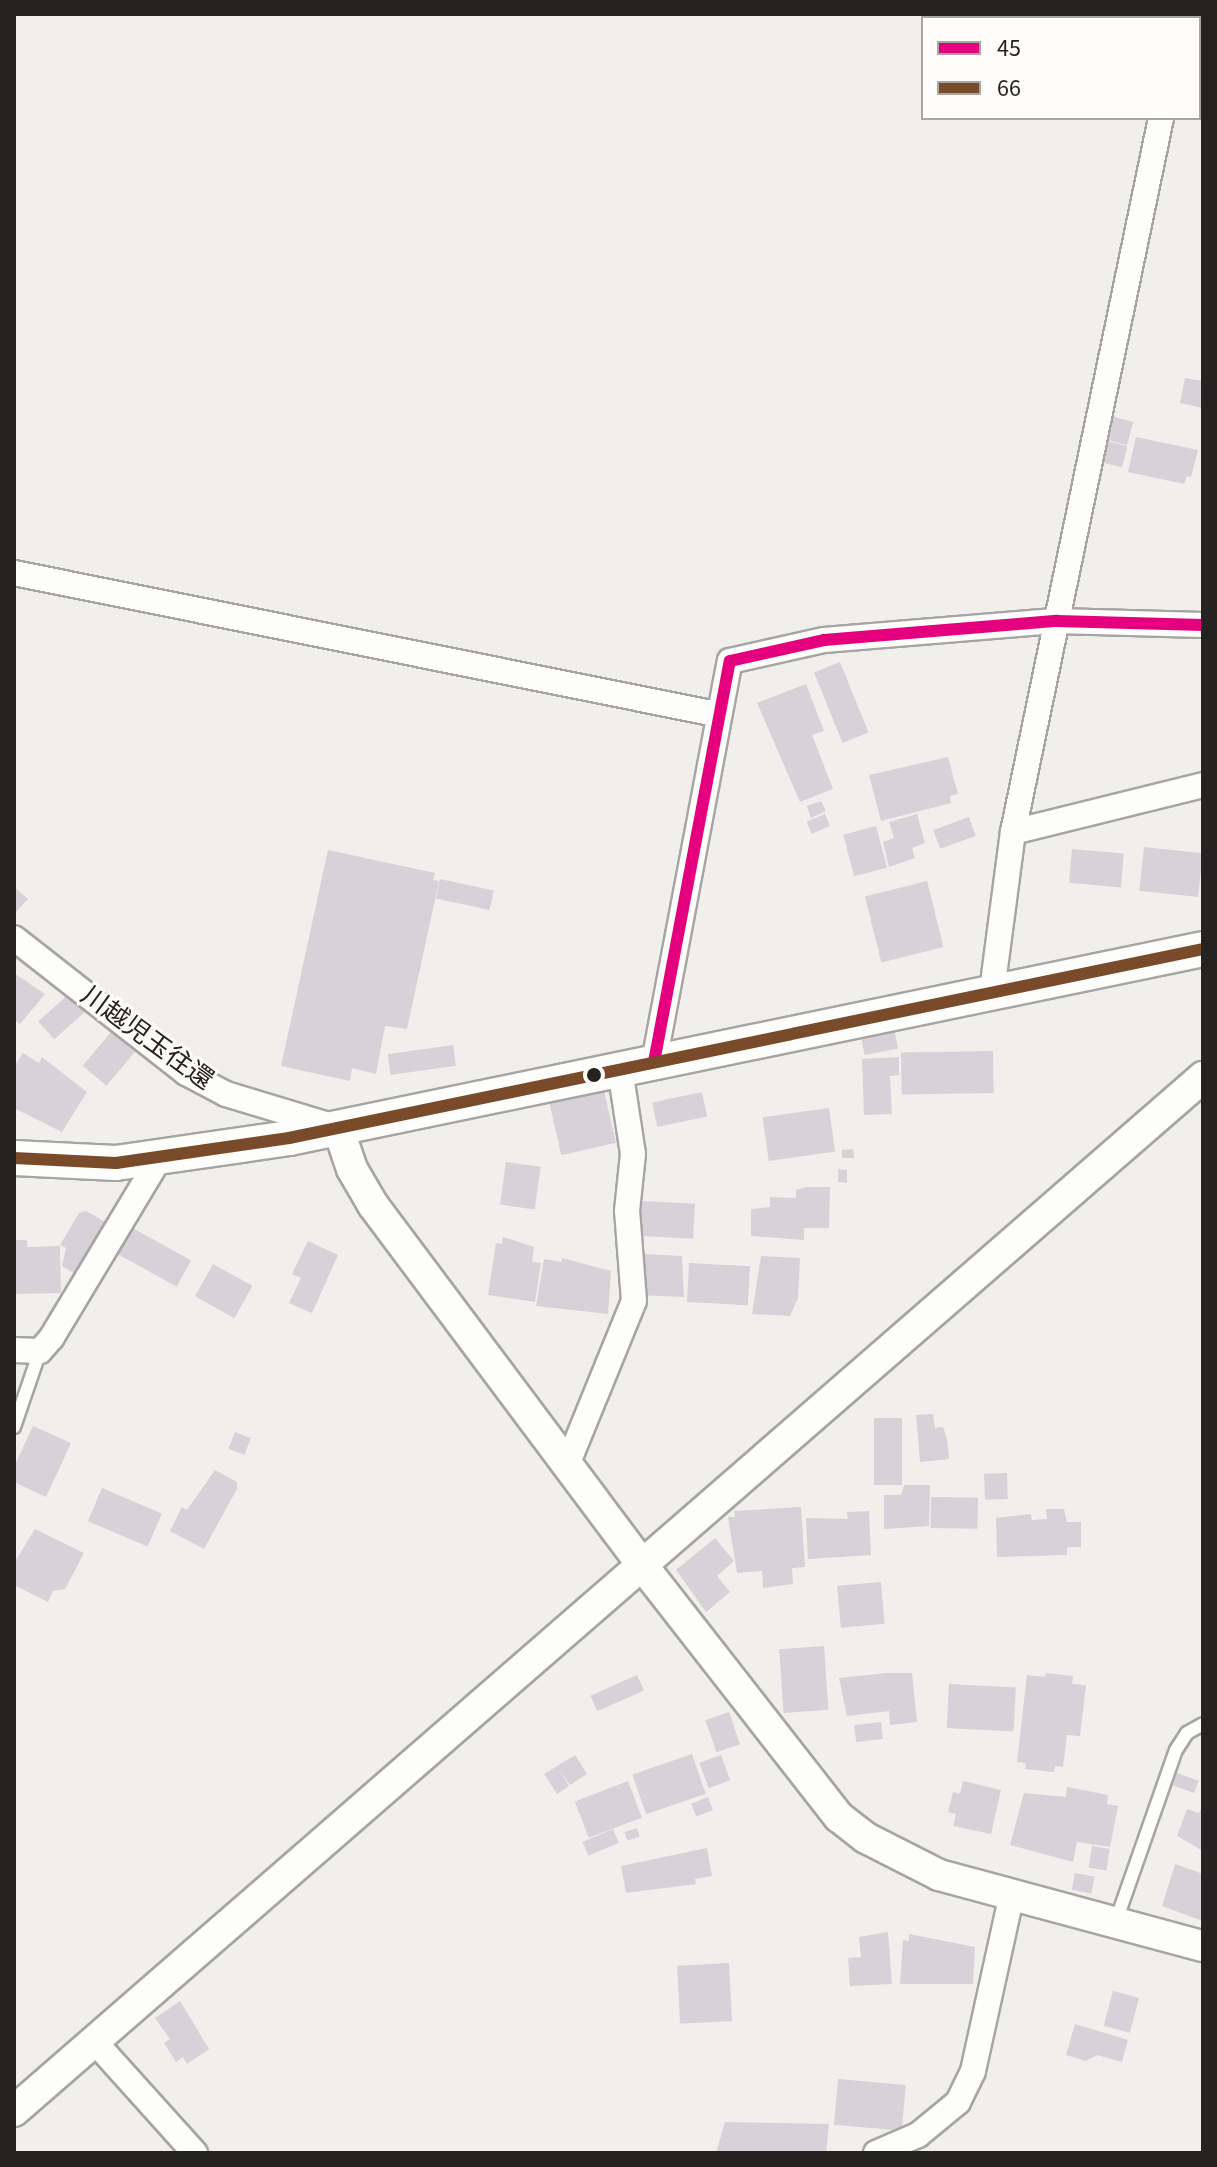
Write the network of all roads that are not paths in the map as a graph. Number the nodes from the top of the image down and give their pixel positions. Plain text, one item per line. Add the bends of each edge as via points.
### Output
1 (1161, 120) edge
2 (14, 573) edge
3 (1057, 621) junction
4 (1203, 625) edge
5 (716, 714) junction
6 (1203, 785) edge
7 (1013, 832) junction
8 (14, 938) edge
9 (1203, 949) edge
10 (992, 991) junction
11 (654, 1062) junction
12 (620, 1069) junction
13 (1203, 1077) edge
14 (338, 1128) junction
15 (14, 1158) edge
16 (159, 1159) junction
17 (14, 1350) edge
18 (40, 1351) junction
19 (14, 1427) edge
20 (567, 1465) junction
21 (642, 1565) junction
22 (1203, 1724) edge
23 (1012, 1894) junction
24 (1116, 1921) junction
25 (1203, 1946) edge
26 (94, 2041) junction
27 (14, 2111) edge
28 (195, 2153) edge
29 (876, 2153) edge

1 - 3 street
2 - 5 street
3 - 4 street
3 - 5 street via 824,640 730,661
3 - 7 street
5 - 11 street
6 - 7 street
7 - 10 street
8 - 14 street, 川越児玉往還 via 186,1073 226,1094
9 - 10 main road
10 - 11 main road
11 - 12 main road
12 - 14 main road
12 - 20 street via 633,1154 627,1211 634,1301
13 - 21 street
14 - 16 main road
14 - 20 street via 352,1169 373,1205
15 - 16 main road via 57,1164
16 - 18 street via 83,1291
17 - 18 street
18 - 19 lane
20 - 21 street
21 - 23 street via 839,1817 866,1838 939,1875
21 - 26 street
22 - 24 lane via 1187,1733 1176,1750
23 - 24 street
23 - 29 street via 973,2071 958,2102 918,2135
24 - 25 street
26 - 27 street
26 - 28 street

